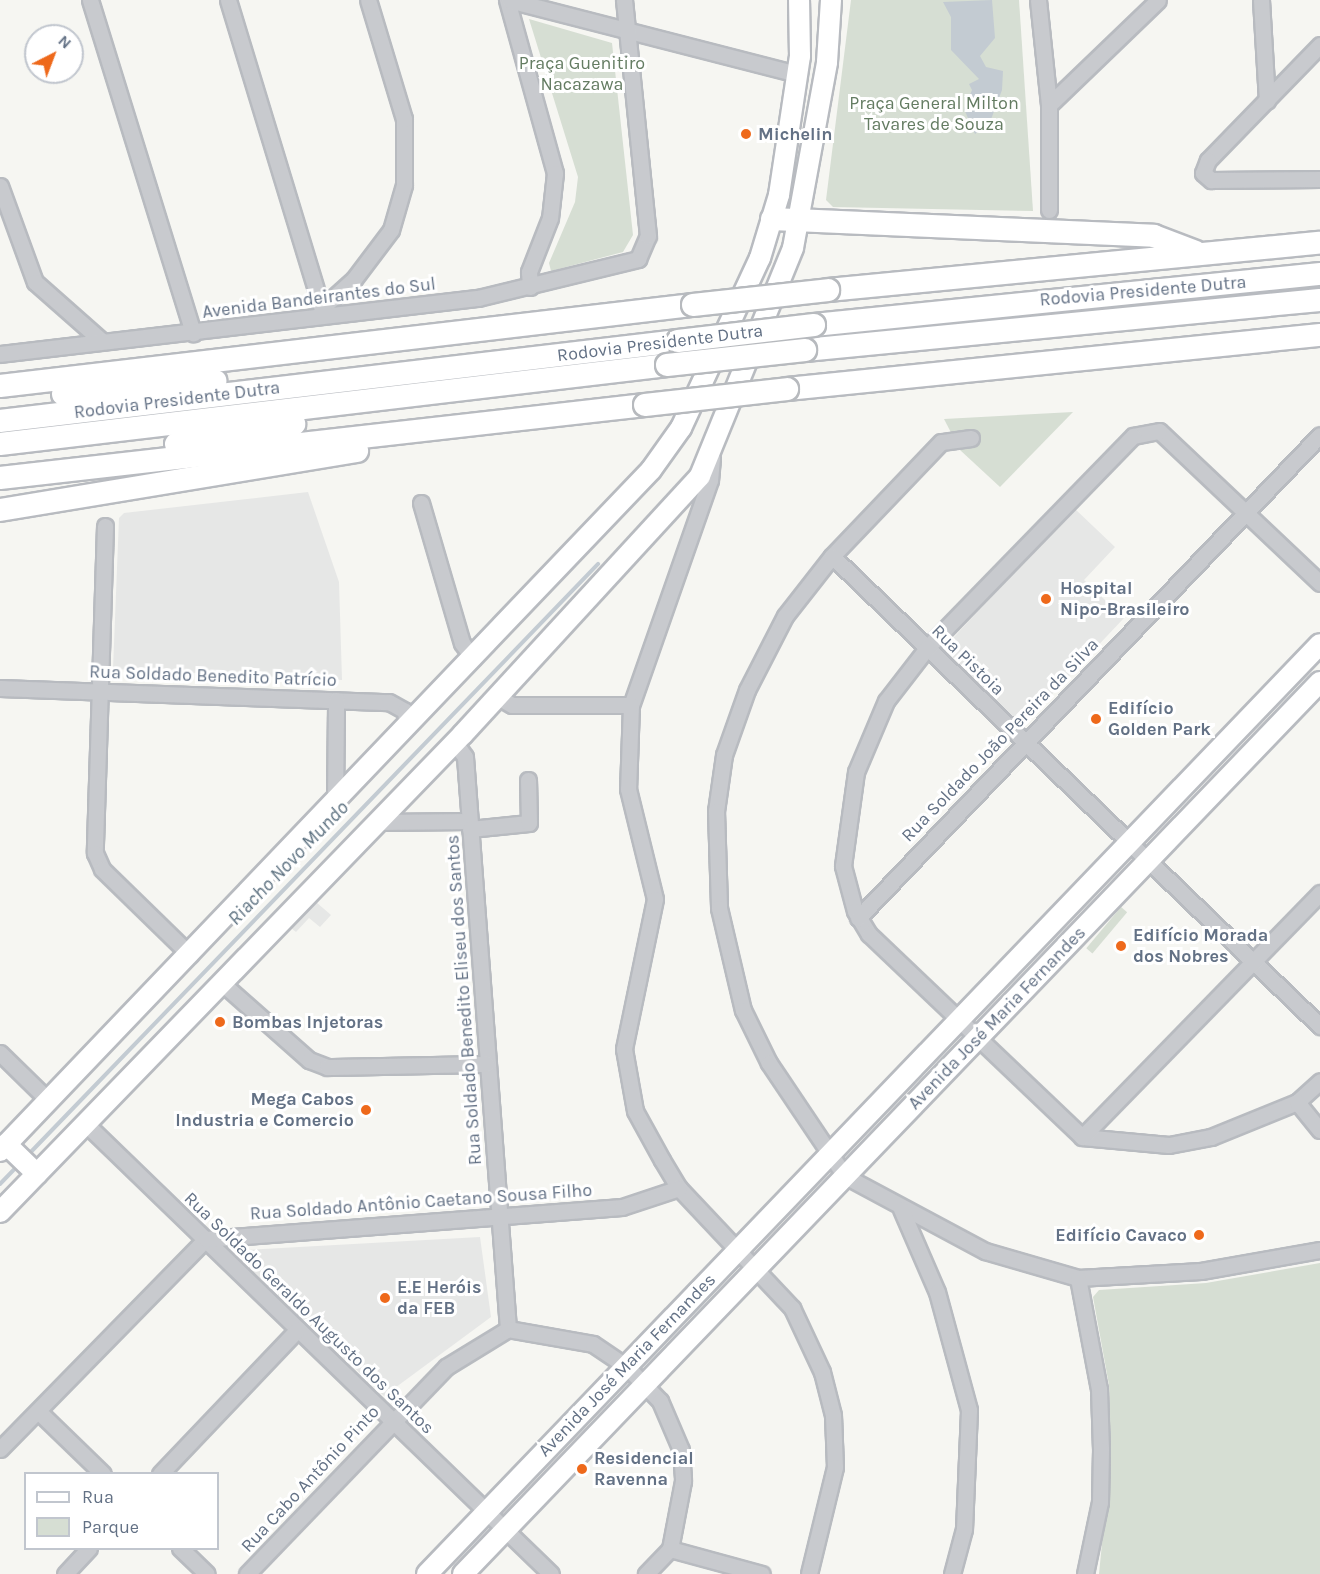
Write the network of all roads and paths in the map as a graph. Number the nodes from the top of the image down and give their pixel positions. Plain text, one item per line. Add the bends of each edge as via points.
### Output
1 (90, 0) edge
2 (228, 0) edge
3 (368, 0) edge
4 (508, 0) edge
5 (624, 0) edge
6 (831, 0) edge
7 (1038, 0) edge
8 (1158, 0) edge
9 (1261, 0) edge
10 (799, 4) edge
11 (830, 21) junction
12 (627, 28) junction
13 (1320, 45) edge
14 (798, 74) junction
15 (1267, 101) junction
16 (1049, 105) junction
17 (815, 134) junction
18 (1320, 179) edge
19 (0, 186) edge
20 (1049, 210) dead end
21 (772, 219) junction
22 (800, 222) junction
23 (1320, 243) edge
24 (1200, 253) junction
25 (1320, 274) edge
26 (530, 287) junction
27 (1320, 300) edge
28 (324, 312) junction
29 (193, 333) junction
30 (1320, 335) edge
31 (102, 341) junction
32 (0, 354) edge
33 (371, 378) junction
34 (0, 386) edge
35 (0, 400) edge
36 (378, 400) junction
37 (0, 421) edge
38 (393, 434) junction
39 (1320, 435) edge
40 (971, 438) dead end
41 (0, 444) edge
42 (713, 455) junction
43 (157, 461) junction
44 (0, 478) edge
45 (421, 503) dead end
46 (0, 510) edge
47 (1244, 512) junction
48 (105, 526) dead end
49 (831, 556) junction
50 (1320, 584) edge
51 (1320, 644) edge
52 (927, 648) junction
53 (473, 658) junction
54 (1320, 682) edge
55 (0, 688) edge
56 (100, 692) junction
57 (498, 697) junction
58 (336, 700) junction
59 (631, 705) junction
60 (407, 727) junction
61 (1025, 742) junction
62 (455, 743) junction
63 (528, 780) dead end
64 (335, 803) junction
65 (378, 822) junction
66 (470, 825) junction
67 (1129, 842) junction
68 (1148, 861) junction
69 (1320, 893) edge
70 (858, 918) junction
71 (190, 955) junction
72 (1254, 962) junction
73 (223, 984) junction
74 (959, 1020) junction
75 (1320, 1026) edge
76 (977, 1039) junction
77 (0, 1053) edge
78 (487, 1064) junction
79 (1320, 1082) edge
80 (48, 1100) junction
81 (1297, 1102) junction
82 (86, 1124) junction
83 (1320, 1130) edge
84 (1082, 1137) junction
85 (6, 1149) edge
86 (828, 1157) junction
87 (34, 1171) junction
88 (845, 1176) junction
89 (679, 1188) junction
90 (901, 1209) junction
91 (0, 1212) edge
92 (500, 1216) junction
93 (206, 1239) junction
94 (739, 1249) junction
95 (1320, 1250) edge
96 (757, 1268) junction
97 (1078, 1278) junction
98 (298, 1329) junction
99 (508, 1329) junction
100 (626, 1366) junction
101 (645, 1384) junction
102 (39, 1412) junction
103 (392, 1420) junction
104 (0, 1449) edge
105 (102, 1472) edge
106 (161, 1472) edge
107 (486, 1512) junction
108 (505, 1530) junction
109 (669, 1549) junction
110 (87, 1550) edge
111 (182, 1550) edge
112 (65, 1574) edge
113 (207, 1574) edge
114 (246, 1574) edge
115 (427, 1574) edge
116 (463, 1574) edge
117 (551, 1574) edge
118 (646, 1574) edge
119 (762, 1574) edge
120 (809, 1574) edge
121 (952, 1574) edge
122 (1085, 1574) edge

1 - 29 street
2 - 28 street
3 - 28 street via 404,119 404,185 391,230
4 - 12 street
4 - 26 street via 555,172 550,218 529,272
5 - 12 street
6 - 11 main road
7 - 16 street
8 - 16 street
9 - 15 street
10 - 11 main road via 816,23
10 - 14 main road
11 - 17 main road
12 - 14 street
12 - 26 street, Avenida Bandeirantes do Sul via 648,236 638,259
13 - 15 street
14 - 17 main road via 806,86 802,117
14 - 21 main road
15 - 18 street via 1203,169 1211,180
16 - 20 street
17 - 22 main road
19 - 31 street via 35,282
21 - 22 highway
21 - 53 main road via 759,258 681,428 657,462
22 - 24 highway via 1154,236
22 - 42 main road via 788,263
23 - 24 highway, Rodovia Presidente Dutra
24 - 34 highway, Rodovia Presidente Dutra, bridge via 828,290
25 - 33 highway, Rodovia Presidente Dutra, bridge via 814,325
26 - 28 street, Avenida Bandeirantes do Sul
27 - 36 highway, Rodovia Presidente Dutra, bridge via 805,350
28 - 29 street, Avenida Bandeirantes do Sul
29 - 31 street, Avenida Bandeirantes do Sul
30 - 38 highway, bridge
31 - 32 street, Avenida Bandeirantes do Sul
33 - 35 highway via 344,370
33 - 37 highway, Rodovia Presidente Dutra
36 - 41 highway, Rodovia Presidente Dutra
36 - 43 highway via 355,414 177,444
38 - 43 highway
38 - 46 highway via 365,449 319,460
39 - 47 street, Rua Soldado João Pereira da Silva
40 - 49 street via 941,442
42 - 57 main road via 700,476
42 - 59 street via 710,480
43 - 44 highway
45 - 53 street via 462,644
47 - 50 street
47 - 52 street via 1159,431 1133,436
47 - 61 street, Rua Soldado João Pereira da Silva
48 - 56 street
49 - 52 street, Rua Pistoia
49 - 86 street via 763,654 724,755 716,811 719,908 743,1010 769,1064
51 - 67 main road, Avenida José Maria Fernandes
52 - 61 street, Rua Pistoia
52 - 70 street via 886,701 856,772 843,866
53 - 60 main road
54 - 68 main road, Avenida José Maria Fernandes
55 - 56 street, Rua Soldado Benedito Patrício
56 - 58 street, Rua Soldado Benedito Patrício
56 - 71 street via 98,862
57 - 59 street via 512,705
57 - 62 main road
58 - 60 street, Rua Soldado Benedito Patrício via 398,704
58 - 64 street
59 - 89 street via 628,789 655,899 624,1049 635,1110
60 - 64 main road
61 - 67 street, Rua Pistoia
61 - 70 street, Rua Soldado João Pereira da Silva
62 - 65 main road
62 - 66 street, Rua Soldado Benedito Eliseu dos Santos via 465,757
63 - 66 street via 529,823
64 - 71 main road
65 - 66 street
65 - 73 main road
66 - 78 street, Rua Soldado Benedito Eliseu dos Santos
67 - 68 street
67 - 74 main road, Avenida José Maria Fernandes
68 - 72 street
68 - 76 main road, Avenida José Maria Fernandes
69 - 72 street
70 - 74 street
71 - 80 main road
72 - 75 street
72 - 84 street
73 - 78 street via 309,1060 327,1068
73 - 82 main road
74 - 76 street
74 - 86 main road, Avenida José Maria Fernandes
76 - 84 street
76 - 88 main road, Avenida José Maria Fernandes
77 - 80 street
78 - 92 street, Rua Soldado Benedito Eliseu dos Santos
79 - 81 street
80 - 85 main road
81 - 83 street
81 - 84 street via 1252,1125 1169,1145
82 - 87 main road
82 - 93 street, Rua Soldado Geraldo Augusto dos Santos
85 - 87 main road
86 - 88 street
86 - 94 main road, Avenida José Maria Fernandes
87 - 91 main road
88 - 90 street
88 - 96 main road, Avenida José Maria Fernandes
89 - 92 street, Rua Soldado Antônio Caetano Sousa Filho via 622,1207
89 - 94 street
90 - 97 street via 985,1251
90 - 121 street via 908,1236 937,1292 969,1410 964,1529
92 - 93 street, Rua Soldado Antônio Caetano Sousa Filho
92 - 99 street, Rua Soldado Benedito Eliseu dos Santos
93 - 98 street, Rua Soldado Geraldo Augusto dos Santos
93 - 102 street
94 - 96 street
94 - 100 main road, Avenida José Maria Fernandes
95 - 97 street via 1201,1271
96 - 101 main road, Avenida José Maria Fernandes
96 - 120 street via 792,1308 822,1372 833,1415 835,1467
97 - 122 street via 1098,1389 1101,1450 1100,1502
98 - 103 street, Rua Soldado Geraldo Augusto dos Santos
98 - 106 street
99 - 100 street via 593,1344
99 - 103 street, Rua Cabo Antônio Pinto via 446,1366
100 - 101 street
100 - 107 main road, Avenida José Maria Fernandes
101 - 108 main road, Avenida José Maria Fernandes
101 - 109 street via 660,1401 681,1450 682,1481
102 - 104 street
102 - 105 street
103 - 107 street, Rua Soldado Geraldo Augusto dos Santos
103 - 114 street, Rua Cabo Antônio Pinto
107 - 108 street, Rua Soldado Geraldo Augusto dos Santos
107 - 115 main road, Avenida José Maria Fernandes
108 - 116 main road, Avenida José Maria Fernandes
108 - 117 street, Rua Soldado Geraldo Augusto dos Santos
109 - 118 street
109 - 119 street
110 - 112 street
111 - 113 street

